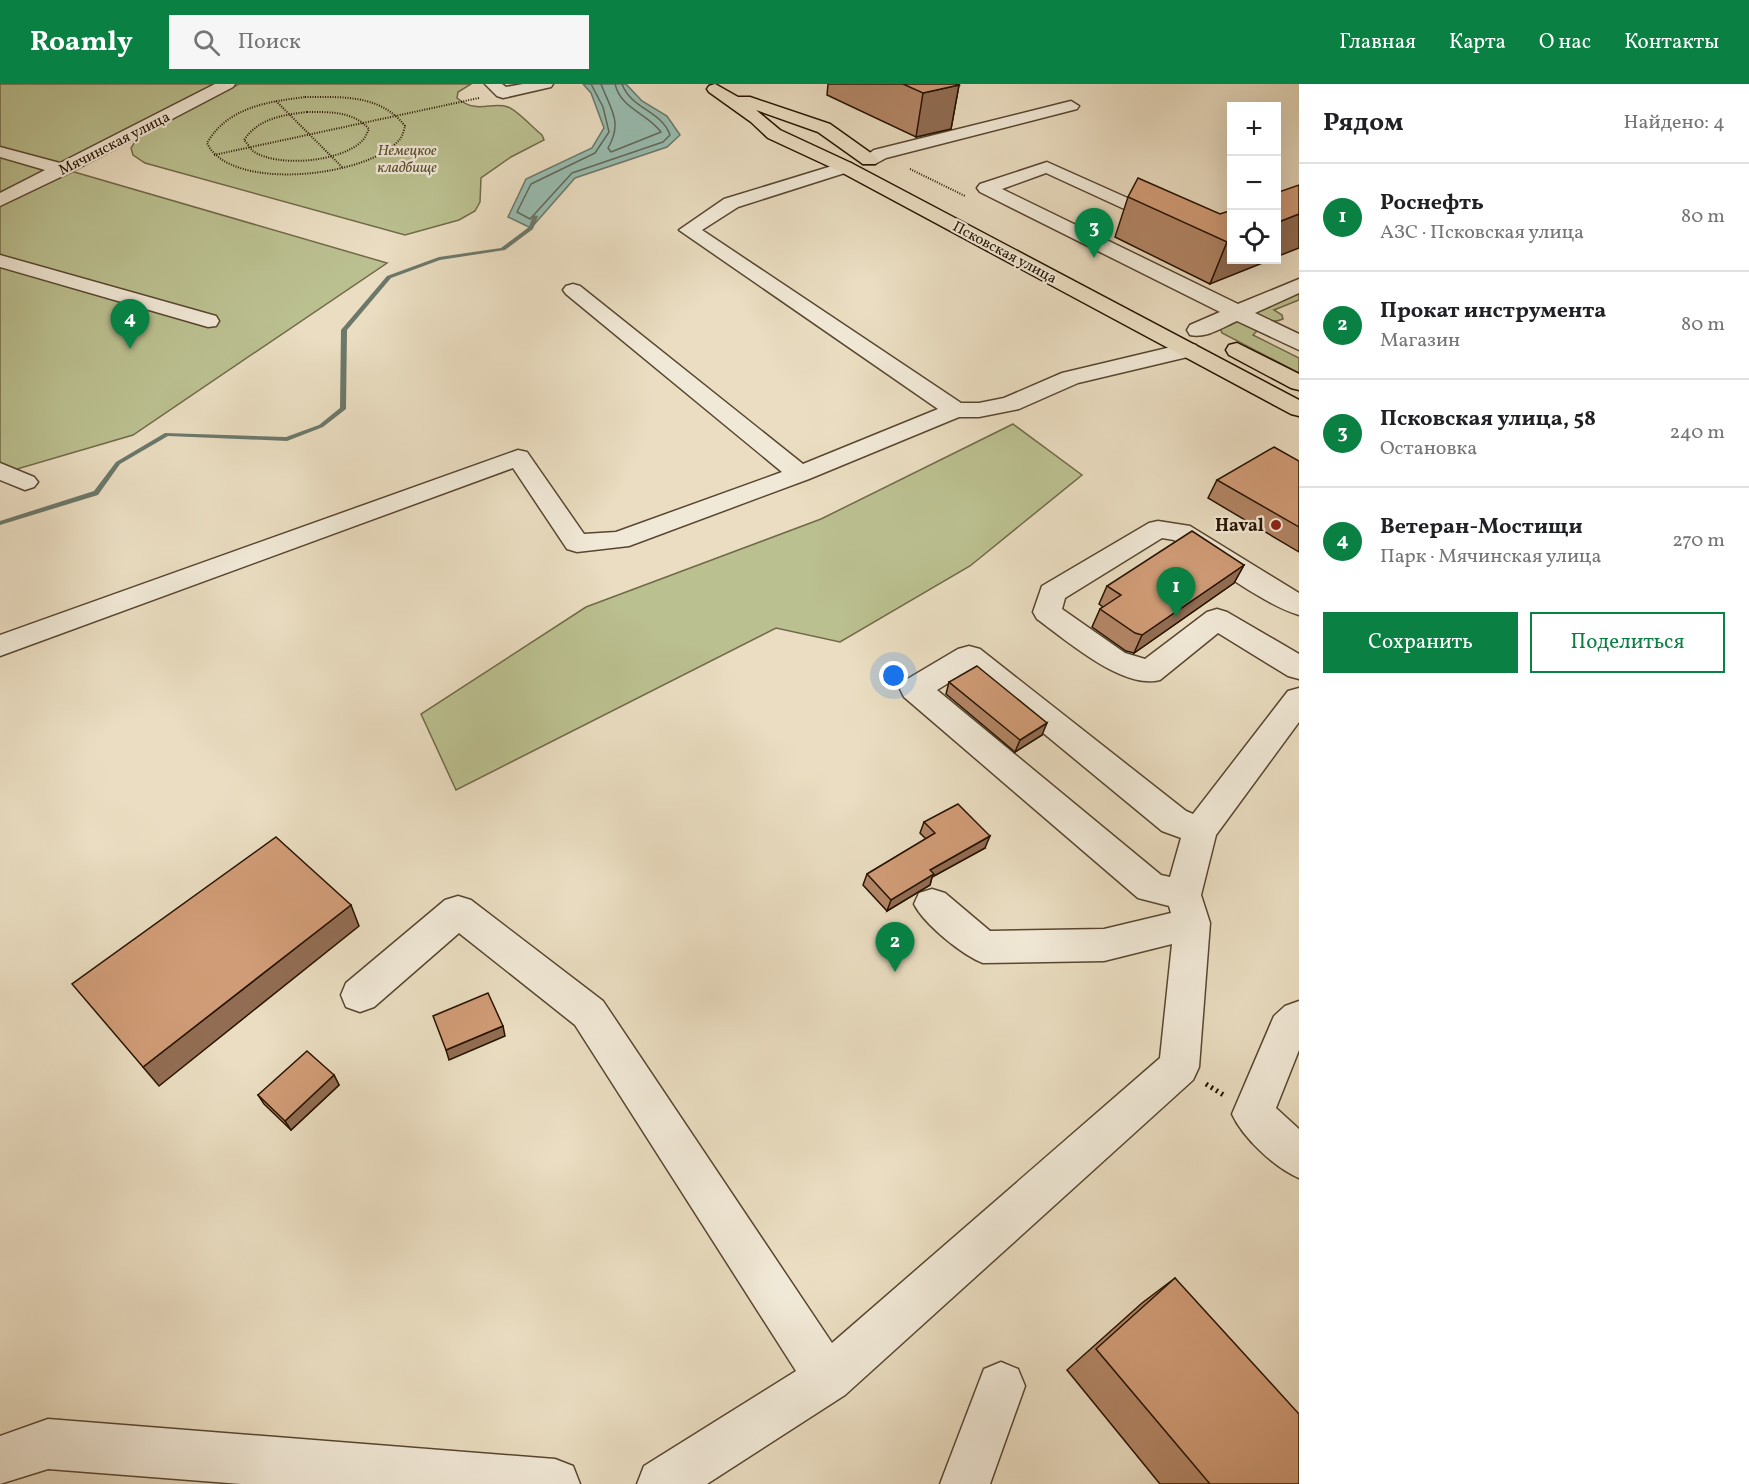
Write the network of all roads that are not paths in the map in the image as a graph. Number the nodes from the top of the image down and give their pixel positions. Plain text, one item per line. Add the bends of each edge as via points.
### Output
1 (227, 84) edge
2 (545, 84) edge
3 (711, 86) edge
4 (498, 89) edge
5 (1071, 106) dead end
6 (824, 128) junction
7 (787, 142) junction
8 (0, 152) edge
9 (869, 160) junction
10 (846, 167) junction
11 (63, 169) junction
12 (0, 200) edge
13 (1227, 234) edge
14 (1017, 237) dead end
15 (0, 261) edge
16 (1299, 285) edge
17 (573, 290) dead end
18 (1229, 290) edge
19 (1210, 299) junction
20 (1237, 312) junction
21 (1299, 317) edge
22 (1176, 319) dead end
23 (208, 321) dead end
24 (1272, 329) junction
25 (1193, 340) junction
26 (1299, 342) edge
27 (1299, 383) edge
28 (1299, 409) edge
29 (956, 410) junction
30 (0, 471) edge
31 (800, 474) junction
32 (25, 482) dead end
33 (1299, 605) edge
34 (0, 646) edge
35 (1299, 668) edge
36 (1299, 699) edge
37 (1200, 831) junction
38 (932, 904) dead end
39 (1188, 909) junction
40 (360, 995) dead end
41 (1299, 1019) edge
42 (1299, 1157) edge
43 (828, 1378) junction
44 (1001, 1386) dead end
45 (0, 1461) edge
46 (555, 1484) edge
47 (662, 1484) edge
48 (965, 1484) edge

1 - 11 street, Мячинская улица
2 - 4 street
3 - 6 main road, Псковская улица
3 - 7 main road, Псковская улица
5 - 9 street
6 - 7 main road via 789,126 781,132
6 - 9 main road, Псковская улица
7 - 10 main road, Псковская улица
8 - 11 street
9 - 14 main road, Псковская улица
10 - 25 main road, Псковская улица
10 - 29 street via 731,203 689,230
11 - 12 street, Мячинская улица
13 - 19 street via 1207,241 1047,167 986,188
15 - 23 street
16 - 20 street
17 - 31 street
18 - 19 street
19 - 20 street
20 - 24 street
20 - 25 street
21 - 24 street
22 - 25 main road, Псковская улица
24 - 26 street
25 - 27 main road, Псковская улица
25 - 28 main road, Псковская улица
25 - 29 street via 1070,378 1011,404
29 - 31 street
30 - 32 street
31 - 34 street via 619,540 577,543 518,457
33 - 35 street via 1181,532 1158,528 1052,593 1047,612 1114,660 1149,672 1217,619
36 - 37 street
37 - 39 street
37 - 39 street via 1174,821 969,656 915,689 1151,887
38 - 39 street via 983,947 1104,945
39 - 43 street via 1179,1067
40 - 43 street via 458,911 589,1013
41 - 42 street via 1288,1029 1253,1114
43 - 47 street
44 - 48 street
45 - 46 street via 48,1444

